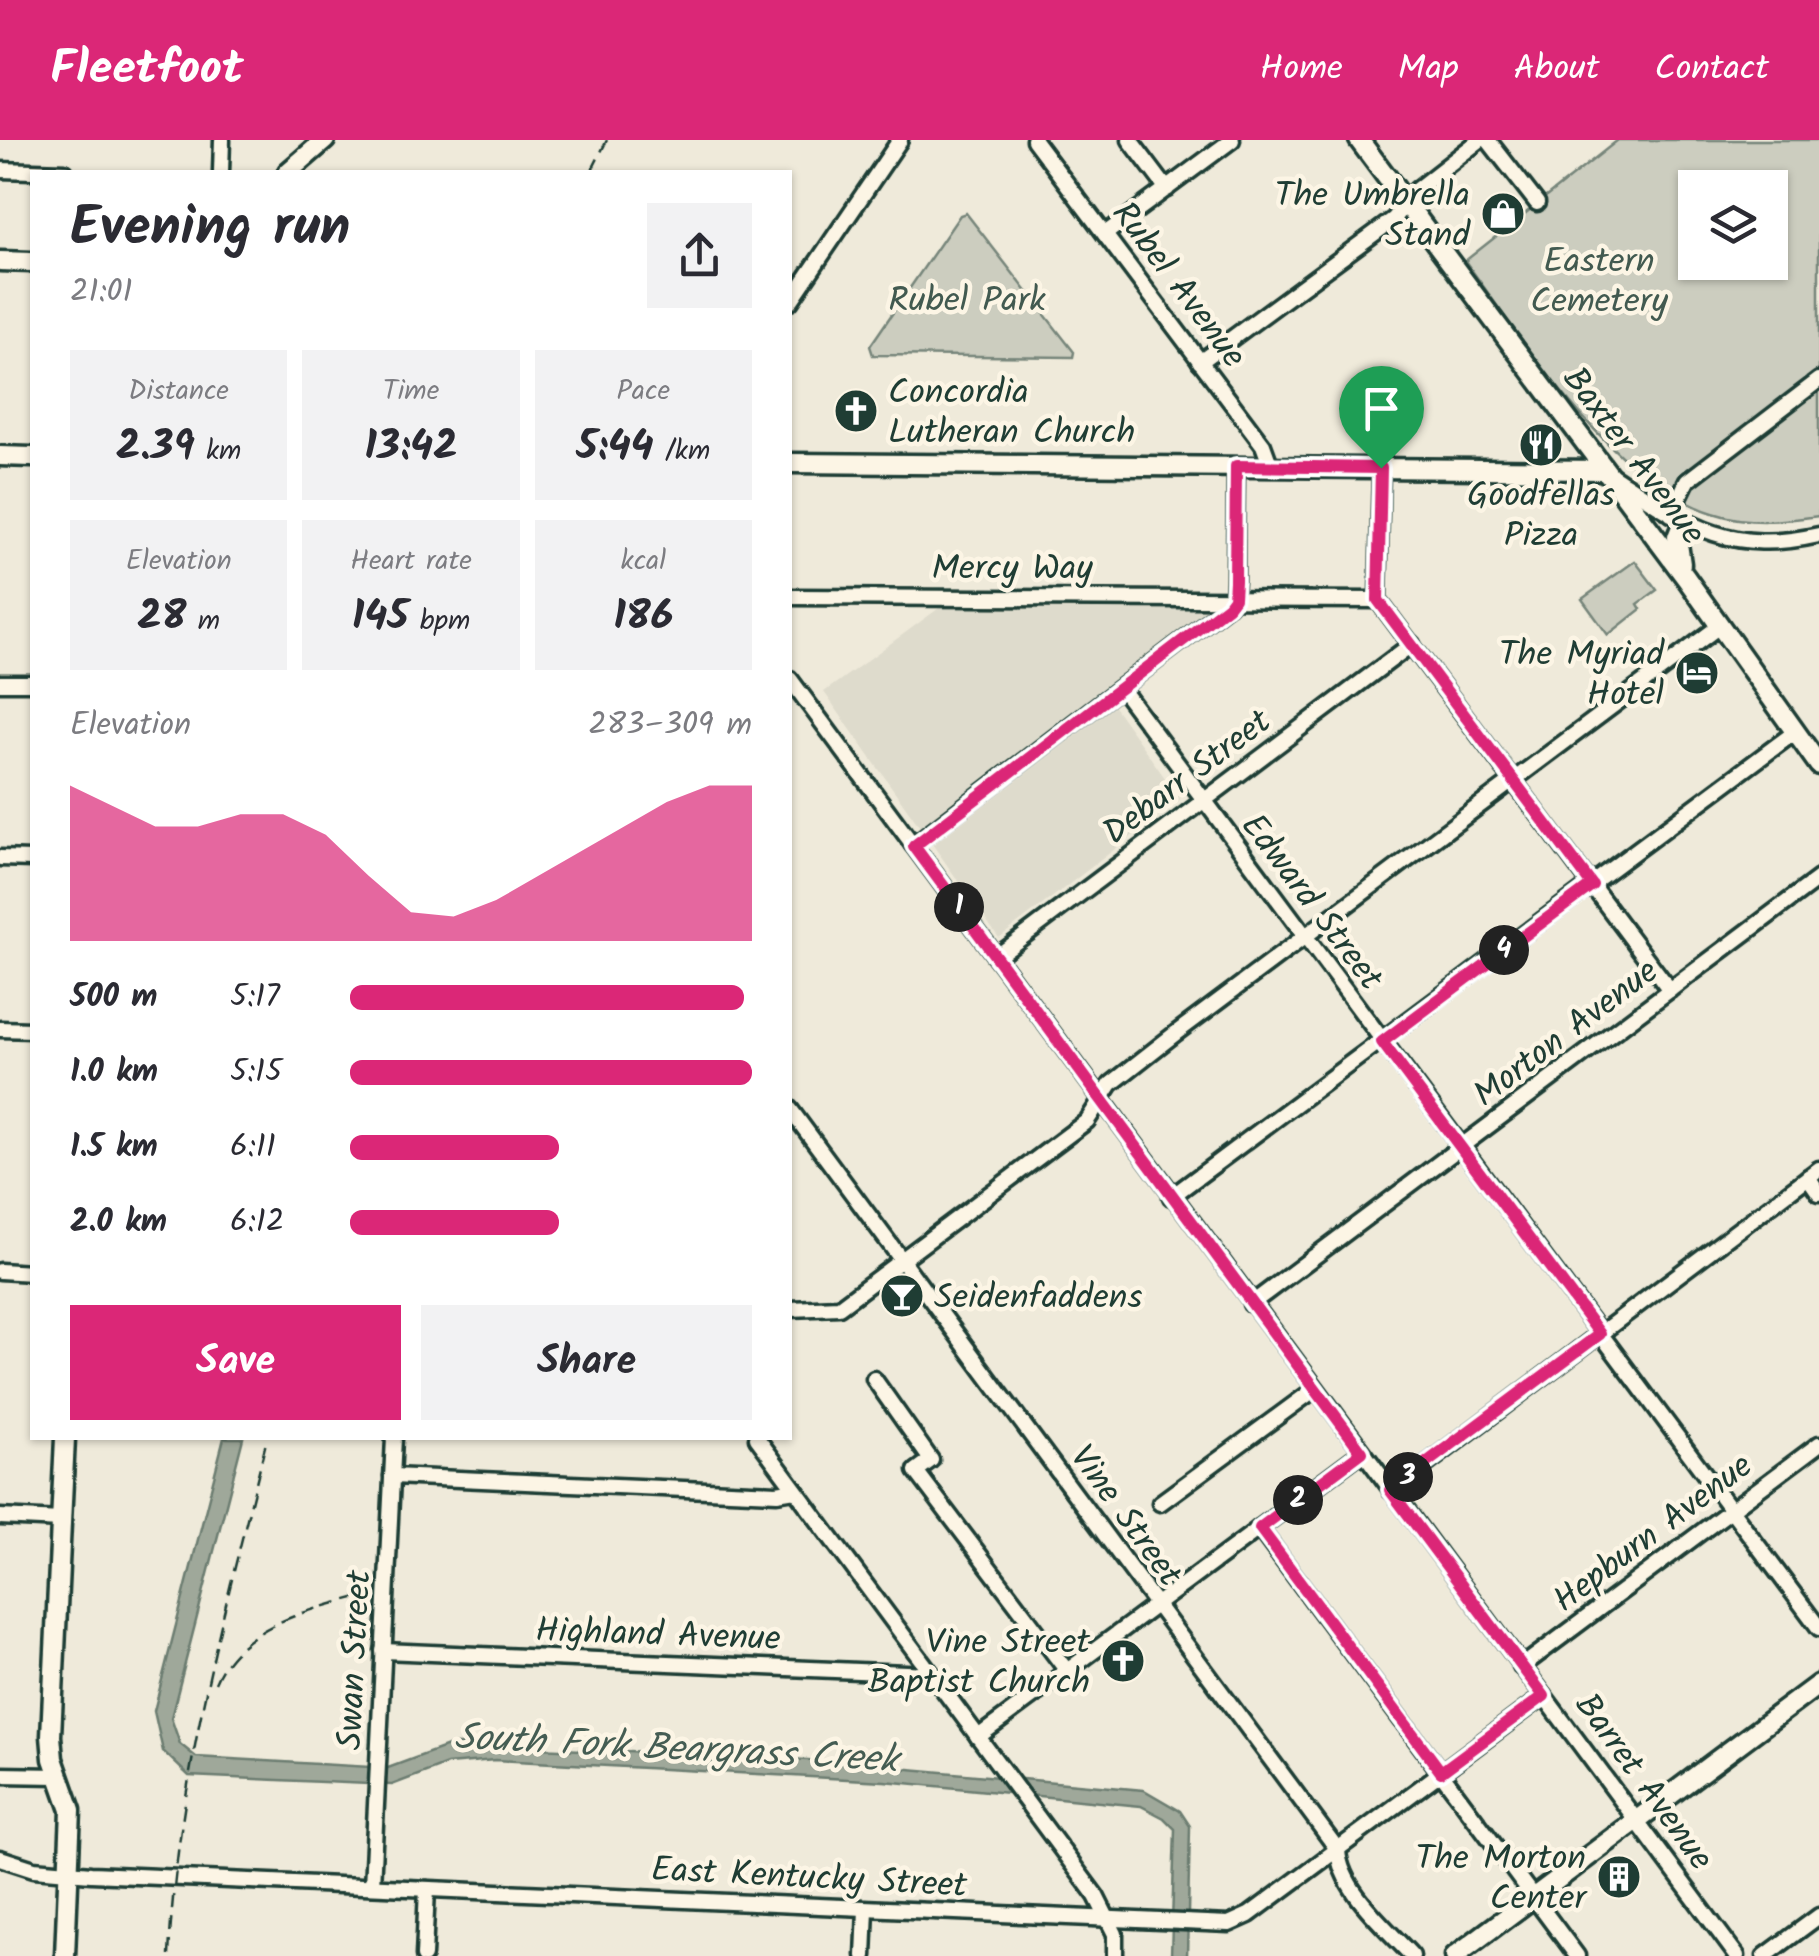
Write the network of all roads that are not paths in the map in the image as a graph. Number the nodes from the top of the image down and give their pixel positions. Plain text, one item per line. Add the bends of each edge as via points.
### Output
1 (222, 140) edge
2 (325, 140) edge
3 (900, 140) edge
4 (1034, 140) edge
5 (1130, 140) edge
6 (1232, 140) edge
7 (1359, 140) edge
8 (1480, 140) edge
9 (1488, 140) edge
10 (0, 170) edge
11 (221, 170) edge
12 (289, 170) edge
13 (30, 171) edge
14 (1166, 189) junction
15 (1406, 203) junction
16 (1537, 203) dead end
17 (1105, 234) junction
18 (0, 261) edge
19 (30, 262) edge
20 (792, 299) edge
21 (1200, 362) junction
22 (1819, 380) edge
23 (0, 456) edge
24 (30, 457) edge
25 (792, 463) edge
26 (1236, 466) junction
27 (1272, 467) junction
28 (1381, 468) junction
29 (1604, 470) junction
30 (1677, 518) junction
31 (1819, 535) edge
32 (1686, 578) junction
33 (792, 597) edge
34 (1234, 598) junction
35 (1378, 600) junction
36 (1718, 626) junction
37 (1412, 644) junction
38 (792, 681) edge
39 (0, 683) edge
40 (30, 683) edge
41 (1121, 688) junction
42 (1795, 732) junction
43 (1819, 764) edge
44 (1513, 780) junction
45 (1202, 801) junction
46 (914, 846) junction
47 (0, 858) edge
48 (30, 859) edge
49 (1819, 878) edge
50 (1592, 885) junction
51 (1303, 938) junction
52 (996, 957) junction
53 (1670, 990) junction
54 (0, 1029) edge
55 (30, 1030) edge
56 (1382, 1042) junction
57 (1100, 1101) junction
58 (792, 1113) edge
59 (1459, 1148) junction
60 (1814, 1173) edge
61 (1819, 1193) edge
62 (1171, 1197) junction
63 (901, 1260) junction
64 (0, 1272) edge
65 (30, 1272) edge
66 (1250, 1304) junction
67 (792, 1309) edge
68 (1600, 1334) junction
69 (874, 1379) dead end
70 (1315, 1388) junction
71 (64, 1440) edge
72 (394, 1440) edge
73 (758, 1440) edge
74 (1819, 1444) edge
75 (1362, 1452) junction
76 (392, 1476) junction
77 (795, 1490) junction
78 (1390, 1490) junction
79 (1160, 1503) dead end
80 (1733, 1510) junction
81 (0, 1517) edge
82 (61, 1520) junction
83 (1260, 1528) junction
84 (1156, 1604) junction
85 (1819, 1628) edge
86 (384, 1651) junction
87 (1521, 1667) junction
88 (1067, 1670) junction
89 (930, 1674) junction
90 (1819, 1684) edge
91 (1544, 1696) junction
92 (978, 1736) junction
93 (1441, 1772) junction
94 (0, 1775) edge
95 (58, 1776) junction
96 (1636, 1820) junction
97 (1338, 1850) junction
98 (0, 1858) edge
99 (68, 1872) junction
100 (372, 1886) junction
101 (427, 1889) junction
102 (1534, 1896) junction
103 (866, 1909) junction
104 (1819, 1916) edge
105 (1108, 1919) junction
106 (65, 1956) edge
107 (424, 1956) edge
108 (864, 1956) edge
109 (1114, 1956) edge
110 (1412, 1956) edge
111 (1455, 1956) edge
112 (1578, 1956) edge
113 (1736, 1956) edge
114 (1765, 1956) edge

1 - 11 street
2 - 12 main road
3 - 20 street
4 - 17 street, Rubel Avenue
5 - 14 street
6 - 14 street
7 - 15 main road, Baxter Avenue
8 - 15 street
9 - 16 street
10 - 13 street
14 - 17 street
15 - 21 street
15 - 29 main road, Baxter Avenue
17 - 21 street, Rubel Avenue
18 - 19 main road
21 - 27 street, Rubel Avenue via 1263,445
22 - 30 street via 1687,481
23 - 24 main road
25 - 26 main road
26 - 27 main road
26 - 34 street
27 - 28 main road
28 - 29 main road
28 - 35 street
29 - 30 street
29 - 32 main road, Baxter Avenue
30 - 31 street via 1744,540
30 - 32 main road via 1676,552
32 - 36 main road, Baxter Avenue
33 - 34 street, Mercy Way
34 - 35 street, Mercy Way
34 - 41 street
35 - 37 street
36 - 42 main road, Baxter Avenue
36 - 44 street
37 - 44 street
37 - 45 street, Debarr Street
38 - 46 street, Barret Avenue
39 - 40 street
41 - 45 street, Edward Street
41 - 46 street
42 - 43 main road, Baxter Avenue
42 - 50 street
44 - 50 street
44 - 51 street
45 - 51 street, Edward Street
45 - 52 street, Debarr Street
46 - 52 street, Barret Avenue
47 - 48 street
49 - 53 street, Morton Avenue
50 - 53 street
50 - 56 street
51 - 56 street, Edward Street
51 - 57 street via 1110,1084
52 - 57 street, Barret Avenue
53 - 59 street, Morton Avenue
54 - 55 street
56 - 59 street, Edward Street
56 - 62 street
57 - 62 street, Barret Avenue
57 - 63 street via 1087,1121
58 - 63 street, Vine Street
59 - 66 street, Morton Avenue
59 - 68 street, Edward Street
60 - 61 street
60 - 68 street
62 - 66 street, Barret Avenue
63 - 67 street via 833,1310
63 - 84 street, Vine Street
64 - 65 street
66 - 70 street, Barret Avenue
68 - 78 street
68 - 80 street, Edward Street
69 - 88 street via 931,1460 916,1472
70 - 75 street, Barret Avenue
70 - 79 street
71 - 82 main road
72 - 76 street, Swan Street
73 - 77 street
74 - 80 street, Hepburn Avenue
75 - 78 street, Barret Avenue
75 - 83 street
76 - 77 street
76 - 86 street, Swan Street
77 - 89 street
78 - 87 street, Barret Avenue
80 - 85 street, Edward Street
80 - 87 street, Hepburn Avenue
81 - 82 street
82 - 95 main road via 50,1736
83 - 84 street
83 - 93 street
84 - 88 street
84 - 97 street, Vine Street
86 - 89 street, Highland Avenue
86 - 100 street, Swan Street
87 - 91 street, Barret Avenue
88 - 92 street
89 - 92 street
90 - 96 main road
91 - 93 street, East Kentucky Street
91 - 96 street, Barret Avenue
92 - 105 street
93 - 97 street, East Kentucky Street
93 - 102 street
94 - 95 street
95 - 99 main road via 71,1810
96 - 102 main road
96 - 113 street, Barret Avenue
97 - 105 street, East Kentucky Street via 1242,1920
97 - 110 street, Vine Street via 1338,1866
98 - 99 street, East Kentucky Street
99 - 100 street, East Kentucky Street
99 - 106 main road
100 - 101 street, East Kentucky Street
101 - 103 street, East Kentucky Street
101 - 107 street
102 - 111 main road
102 - 112 street
103 - 105 street, East Kentucky Street
103 - 108 street
104 - 114 street
105 - 109 street

